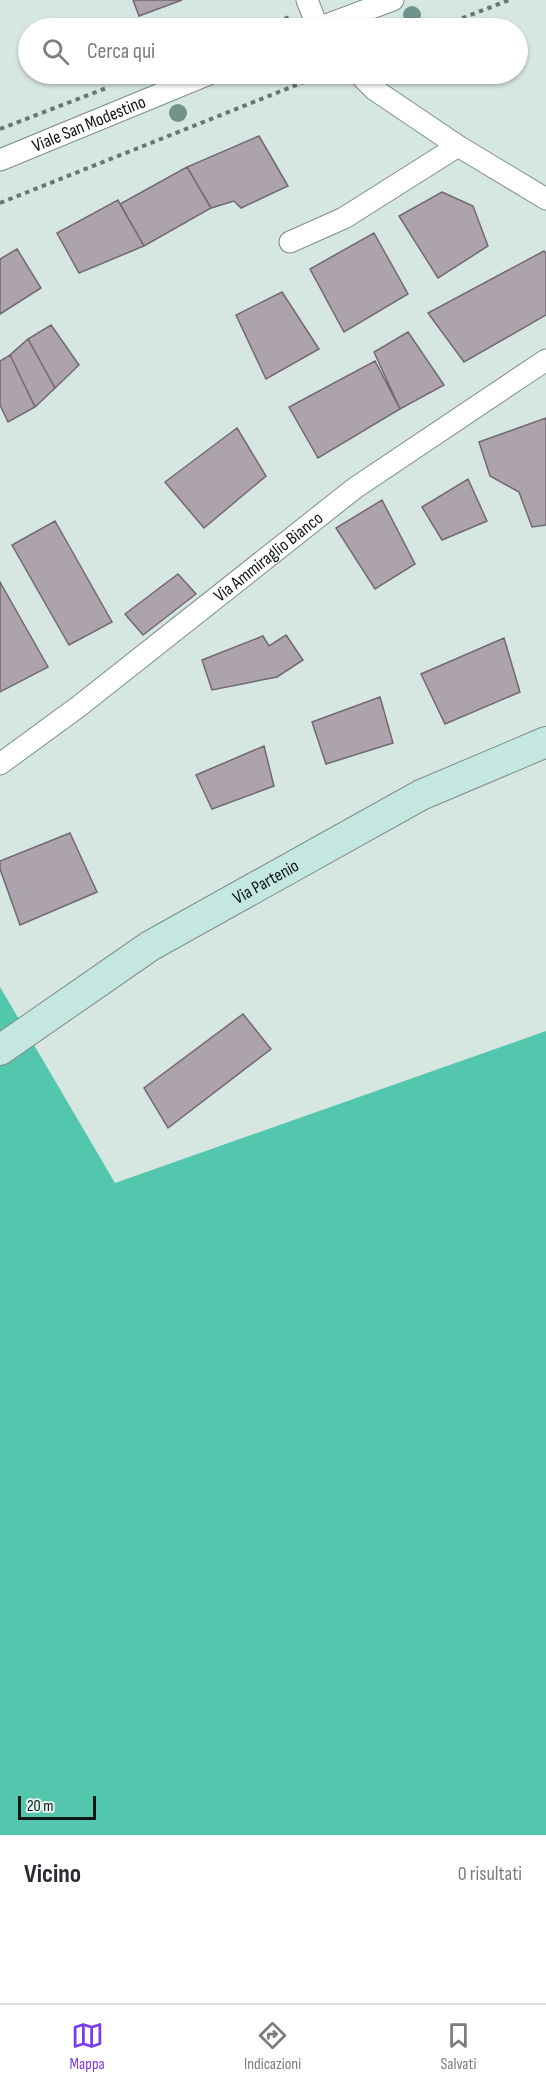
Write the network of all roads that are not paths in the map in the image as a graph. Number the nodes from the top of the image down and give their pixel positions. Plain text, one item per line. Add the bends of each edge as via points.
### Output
1 (307, 0) edge
2 (393, 0) edge
3 (314, 18) edge
4 (345, 18) edge
5 (185, 84) edge
6 (369, 84) edge
7 (458, 146) junction
8 (0, 160) edge
9 (546, 199) edge
10 (290, 243) dead end
11 (546, 360) edge
12 (546, 742) edge
13 (3, 755) edge
14 (0, 1050) edge

1 - 3 street
2 - 4 street
5 - 8 street, Viale San Modestino
6 - 7 street
7 - 9 street
7 - 10 street via 344,218
11 - 13 street, Via Ammiraglio Bianco via 356,488 78,707
12 - 14 main road, Via Partenio via 421,795 160,940

